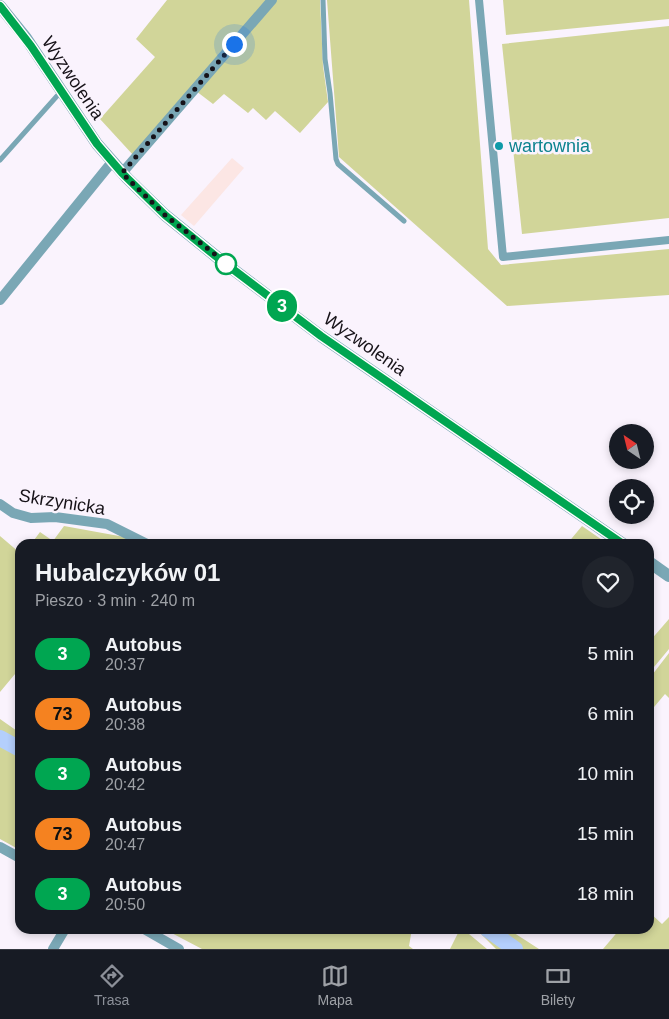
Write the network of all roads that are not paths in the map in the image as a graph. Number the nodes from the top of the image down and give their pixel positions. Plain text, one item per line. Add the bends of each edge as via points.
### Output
1 (272, 0) edge
2 (323, 0) edge
3 (479, 0) edge
4 (0, 6) edge
5 (62, 92) junction
6 (0, 160) edge
7 (112, 162) junction
8 (122, 173) junction
9 (404, 221) dead end
10 (669, 240) edge
11 (0, 300) edge
12 (0, 504) edge
13 (138, 539) edge
14 (616, 539) edge
15 (654, 566) edge
16 (669, 576) edge
17 (0, 847) edge
18 (15, 855) edge
19 (61, 934) edge
20 (153, 934) edge
21 (53, 949) edge
22 (179, 949) edge

1 - 8 street
2 - 9 lane via 325,59 336,159
3 - 10 street via 503,257
4 - 5 street, Wyzwolenia
5 - 6 lane
5 - 7 street, Wyzwolenia
7 - 8 street, Wyzwolenia
7 - 11 street
8 - 14 street, Wyzwolenia via 157,208 288,311
12 - 13 street, Skrzynicka via 13,513 31,518 55,517 108,524
15 - 16 street
17 - 18 street
19 - 21 street
20 - 22 street

